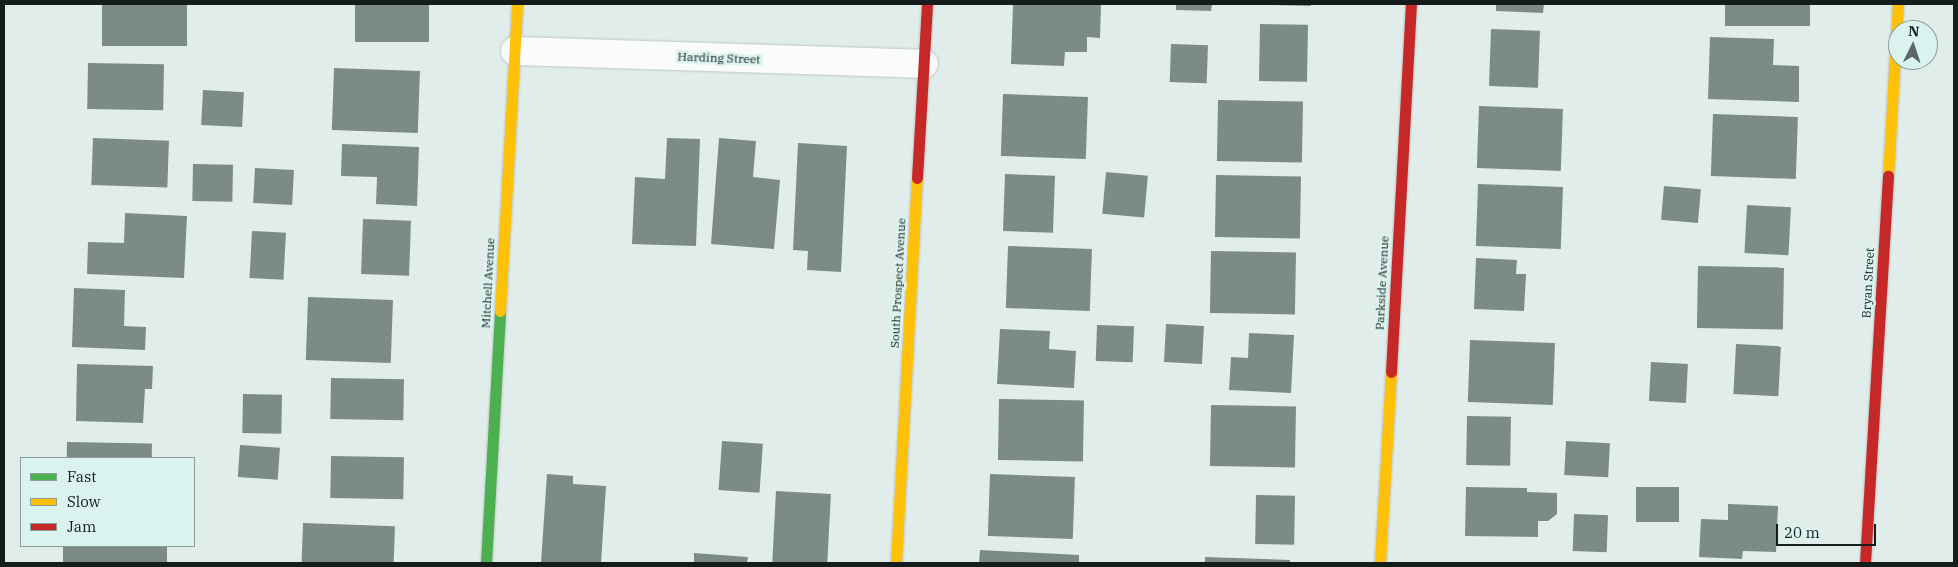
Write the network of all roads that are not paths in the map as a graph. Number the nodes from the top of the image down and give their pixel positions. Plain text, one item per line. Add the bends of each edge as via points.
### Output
1 (518, 4) edge
2 (927, 4) edge
3 (1412, 4) edge
4 (1898, 4) edge
5 (515, 51) junction
6 (924, 64) junction
7 (486, 563) edge
8 (896, 563) edge
9 (1380, 563) edge
10 (1865, 563) edge

1 - 5 street, Mitchell Avenue
2 - 6 street, South Prospect Avenue
3 - 9 street, Parkside Avenue
4 - 10 street, Bryan Street
5 - 6 street, Harding Street
5 - 7 street, Mitchell Avenue
6 - 8 street, South Prospect Avenue

